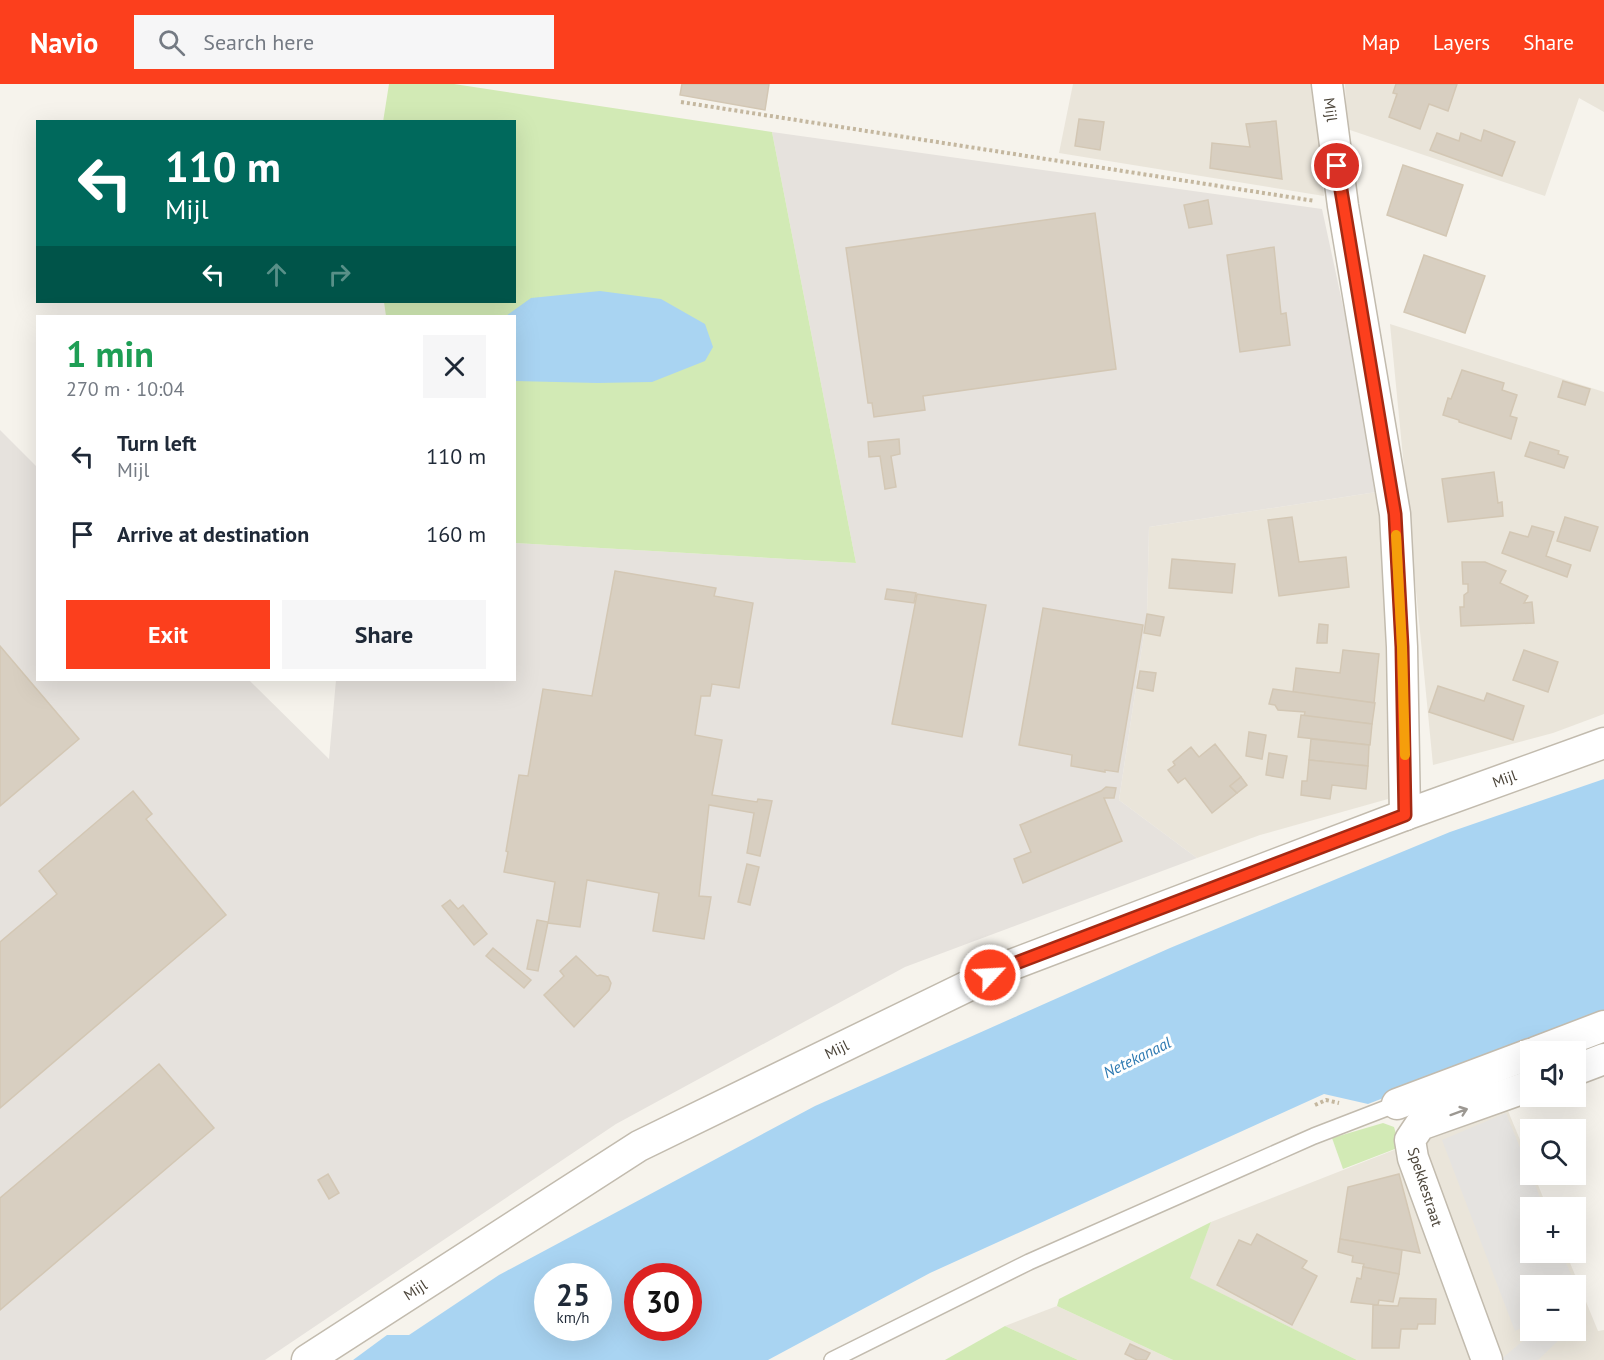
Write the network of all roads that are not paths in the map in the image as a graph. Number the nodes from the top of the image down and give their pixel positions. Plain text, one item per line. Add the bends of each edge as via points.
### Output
1 (1327, 84) edge
2 (1604, 743) edge
3 (1405, 815) junction
4 (1604, 1026) edge
5 (1565, 1041) edge
6 (1520, 1058) edge
7 (1604, 1059) edge
8 (1586, 1066) edge
9 (1520, 1090) edge
10 (1397, 1104) joint
11 (307, 1360) edge
12 (832, 1360) edge
13 (1487, 1360) edge

1 - 3 street, Mijl via 1343,206 1395,514
2 - 3 street, Mijl
3 - 11 street, Mijl via 1011,965 639,1146
4 - 5 street
6 - 10 street
7 - 8 street
13 -> 9 street, Spekkestraat via 1413,1158 1410,1140 1420,1125
10 - 12 lane via 1314,1136 1029,1263

